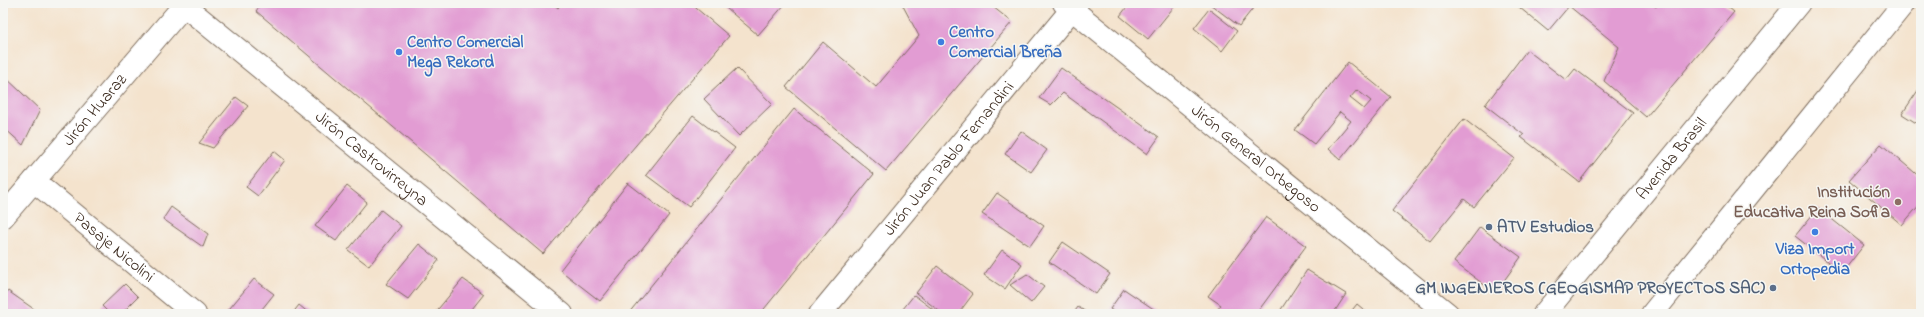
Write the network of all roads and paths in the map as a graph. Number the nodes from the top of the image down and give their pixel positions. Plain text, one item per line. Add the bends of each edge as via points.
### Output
1 (1799, 3) edge
2 (1904, 3) edge
3 (184, 4) edge
4 (1071, 5) edge
5 (34, 181) junction
6 (3, 218) edge
7 (195, 314) edge
8 (562, 314) edge
9 (820, 314) edge
10 (1448, 314) edge
11 (1544, 314) edge
12 (1652, 314) edge

1 - 11 street, Avenida Brasil
2 - 12 street
3 - 5 street, Jirón Huaraz
3 - 8 street, Jirón Castrovirreyna
4 - 9 street, Jirón Juan Pablo Fernandini
4 - 10 street, Jirón General Orbegoso
5 - 6 street, Jirón Huaraz
5 - 7 street, Pasaje Nicolini

